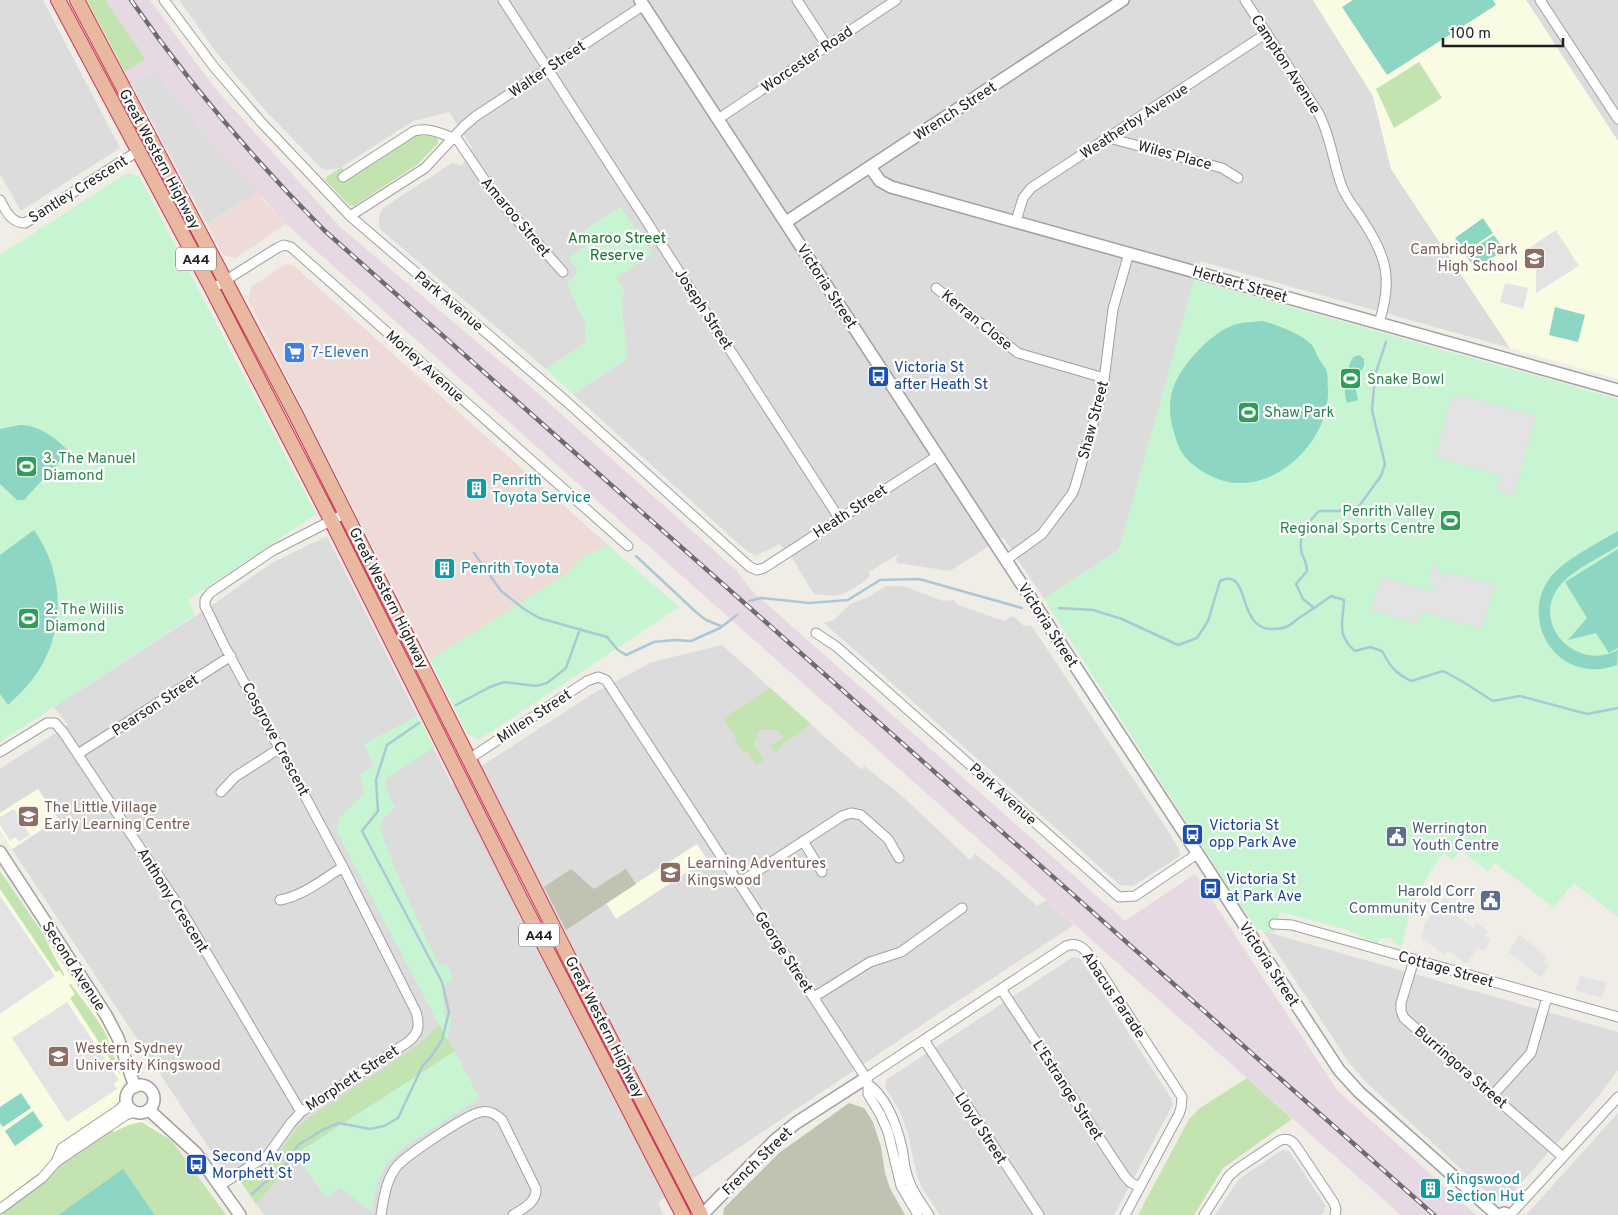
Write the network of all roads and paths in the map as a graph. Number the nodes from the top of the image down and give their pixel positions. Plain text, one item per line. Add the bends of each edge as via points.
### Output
1 (58, 0) edge
2 (77, 0) edge
3 (164, 0) edge
4 (503, 0) edge
5 (797, 0) edge
6 (896, 0) edge
7 (1123, 0) edge
8 (1245, 0) edge
9 (1540, 0) edge
10 (642, 2) edge
11 (1267, 33) junction
12 (827, 46) junction
13 (548, 69) junction
14 (718, 119) junction
15 (1618, 119) edge
16 (454, 137) junction
17 (1110, 138) junction
18 (138, 152) junction
19 (870, 167) junction
20 (343, 177) dead end
21 (1238, 178) dead end
22 (0, 200) edge
23 (350, 216) junction
24 (1016, 221) junction
25 (786, 222) junction
26 (1129, 253) junction
27 (563, 272) dead end
28 (226, 281) junction
29 (936, 288) dead end
30 (212, 289) junction
31 (1379, 323) junction
32 (1104, 378) junction
33 (1618, 390) edge
34 (937, 456) junction
35 (346, 512) junction
36 (839, 518) junction
37 (331, 520) junction
38 (628, 546) dead end
39 (1006, 560) junction
40 (764, 568) joint
41 (816, 633) dead end
42 (231, 656) junction
43 (602, 677) joint
44 (280, 748) junction
45 (0, 752) edge
46 (78, 754) junction
47 (469, 759) junction
48 (221, 792) dead end
49 (803, 841) junction
50 (0, 852) edge
51 (1197, 854) junction
52 (899, 858) dead end
53 (343, 867) junction
54 (822, 872) dead end
55 (739, 883) junction
56 (280, 900) dead end
57 (962, 908) dead end
58 (1274, 924) dead end
59 (1414, 960) junction
60 (1001, 989) junction
61 (814, 997) junction
62 (1547, 997) junction
63 (1618, 1017) edge
64 (418, 1029) joint
65 (924, 1040) junction
66 (867, 1081) junction
67 (135, 1087) junction
68 (1493, 1095) junction
69 (1618, 1097) edge
70 (127, 1102) junction
71 (149, 1110) junction
72 (134, 1112) junction
73 (301, 1112) junction
74 (1563, 1157) junction
75 (56, 1162) junction
76 (220, 1186) junction
77 (1139, 1187) junction
78 (0, 1209) edge
79 (240, 1215) edge
80 (382, 1215) edge
81 (514, 1215) edge
82 (683, 1215) edge
83 (702, 1215) edge
84 (918, 1215) edge
85 (929, 1215) edge
86 (1039, 1215) edge
87 (1125, 1215) edge
88 (1204, 1215) edge
89 (1335, 1215) edge
90 (1498, 1215) edge
91 (1510, 1215) edge

1 - 18 highway, Great Western Highway / A44
2 - 28 highway, Great Western Highway / A44
3 - 23 street, Park Avenue via 249,108
4 - 13 street, Joseph Street
5 - 12 street
6 - 12 street, Worcester Road
7 - 19 street, Wrench Street
8 - 11 street, Campton Avenue
9 - 15 street
10 - 13 street, Walter Street
10 - 14 street, Victoria Street
11 - 17 street, Weatherby Avenue
11 - 31 street, Campton Avenue via 1322,118 1343,189 1381,253 1387,290
12 - 14 street, Worcester Road
13 - 16 street, Walter Street via 471,120
13 - 36 street, Joseph Street
14 - 25 street, Victoria Street
16 - 20 street via 428,130 414,131
16 - 23 street, Walter Street via 425,168
16 - 27 street, Amaroo Street via 494,194
17 - 21 street, Wiles Place via 1222,168
17 - 24 street, Weatherby Avenue via 1029,190
18 - 22 street, Santley Crescent via 25,223 13,220
18 - 30 highway, Great Western Highway / A44
19 - 24 street, Herbert Street via 886,185
19 - 25 street, Wrench Street
23 - 40 street, Park Avenue via 574,408 746,564 757,570
24 - 26 street, Herbert Street
25 - 34 street, Victoria Street
26 - 31 street, Herbert Street
26 - 32 street, Shaw Street via 1113,309
28 - 30 street, Morley Avenue
28 - 35 highway, Great Western Highway / A44
28 - 38 street, Morley Avenue via 277,248 291,247
29 - 32 street, Kerran Close via 1018,353
30 - 37 highway, Great Western Highway / A44
31 - 33 street, Herbert Street
32 - 39 street, Shaw Street via 1074,491 1042,534
34 - 36 street, Heath Street
34 - 39 street, Victoria Street
35 - 37 street, Cosgrove Crescent
35 - 47 highway, Great Western Highway / A44
36 - 40 street, Heath Street
37 - 42 street, Cosgrove Crescent via 272,551 206,598 205,608
37 - 82 highway, Great Western Highway / A44
39 - 51 street, Victoria Street
41 - 51 street, Park Avenue via 837,647 1119,897 1135,896
42 - 44 street, Cosgrove Crescent
42 - 46 street, Pearson Street
43 - 47 street, Millen Street via 582,684
43 - 55 street, George Street via 610,684
44 - 48 street via 235,777
44 - 53 street, Cosgrove Crescent
45 - 46 street, Anthony Crescent via 49,722 59,727
46 - 73 street, Anthony Crescent via 180,908
47 - 83 highway, Great Western Highway / A44
49 - 52 street via 853,812 861,815 888,839
49 - 54 street
49 - 55 street
50 - 67 street, Second Avenue via 106,1015 118,1038
51 - 90 street, Victoria Street via 1339,1070 1359,1092
53 - 56 street via 299,894
53 - 64 street, Cosgrove Crescent via 416,1012
55 - 61 street, George Street
57 - 61 street via 901,952 870,962
58 - 59 street, Cottage Street via 1292,925
59 - 62 street, Cottage Street
59 - 68 street, Burringora Street via 1401,1002 1404,1018
60 - 65 street, Abacus Parade
60 - 77 street, L'Estrange Street via 1124,1175
60 - 77 street, Abacus Parade via 1070,945 1080,946 1090,956 1182,1097 1182,1108
61 - 66 street, George Street
62 - 63 street, Cottage Street
62 - 68 street via 1531,1053
64 - 73 street, Morphett Street via 408,1042
65 - 66 street, Abacus Parade
65 - 86 street, Lloyd Street
66 - 83 street, French Street via 796,1123 775,1140
66 - 84 street via 868,1094 888,1132 901,1186
66 - 85 street via 891,1114 907,1176
67 - 70 street via 128,1094
67 - 71 street via 144,1086 153,1095 154,1103
68 - 74 street, Burringora Street
69 - 74 street
70 - 72 street
70 - 75 street via 62,1148
71 - 72 street
71 - 76 street via 196,1152
72 - 75 street
73 - 76 street, Morphett Street via 268,1155
74 - 91 street
75 - 78 street via 35,1184
76 - 79 street
77 - 87 street, Abacus Parade
80 - 81 street via 387,1186 398,1165 469,1116 484,1111 502,1120 534,1184 536,1194 532,1201
88 - 89 street via 1234,1172 1284,1139 1296,1146 1334,1203
90 - 91 street

